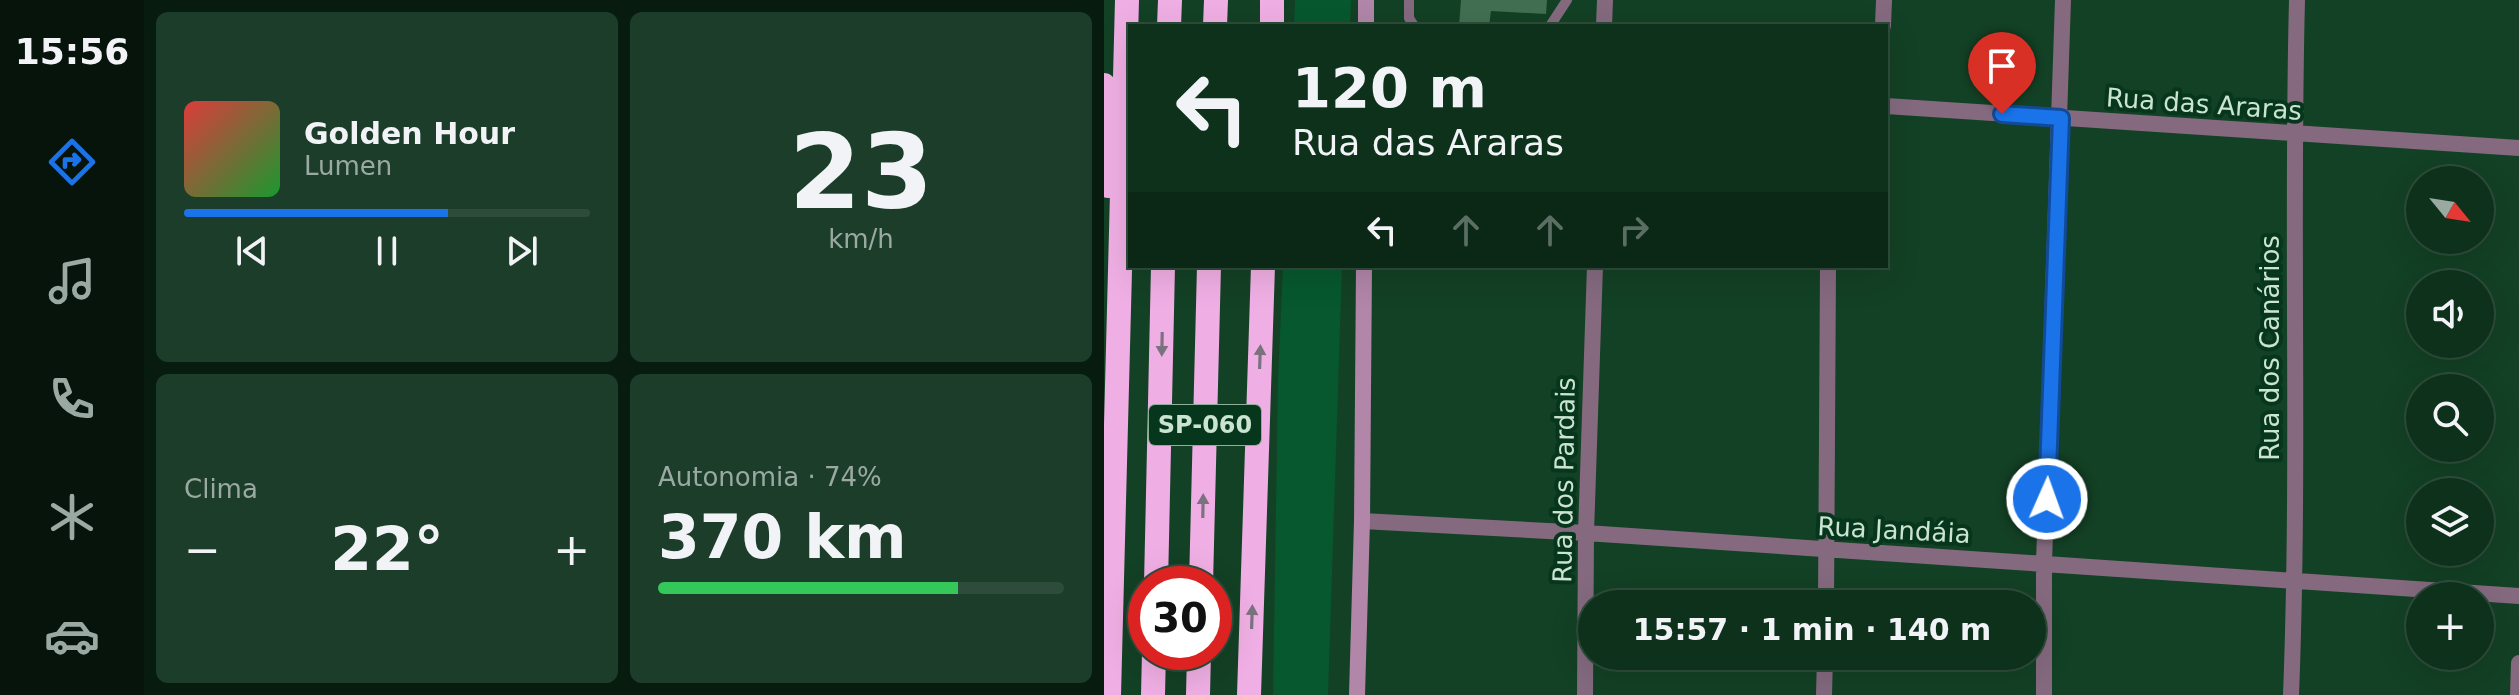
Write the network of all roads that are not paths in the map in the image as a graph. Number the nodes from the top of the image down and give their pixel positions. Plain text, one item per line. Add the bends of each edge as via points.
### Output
1 (1127, 0) edge
2 (1170, 0) edge
3 (1216, 0) edge
4 (1272, 0) edge
5 (1366, 0) edge
6 (1409, 0) edge
7 (1567, 0) edge
8 (1605, 0) edge
9 (1884, 0) edge
10 (2063, 0) edge
11 (2297, 0) edge
12 (1169, 24) edge
13 (1215, 24) edge
14 (1272, 24) edge
15 (1366, 24) edge
16 (1413, 24) edge
17 (1551, 24) edge
18 (1604, 24) edge
19 (1883, 24) edge
20 (1104, 85) edge
21 (1888, 106) edge
22 (2061, 118) junction
23 (2294, 135) junction
24 (2519, 148) edge
25 (1163, 268) edge
26 (1209, 268) edge
27 (1263, 268) edge
28 (1364, 268) edge
29 (1595, 268) edge
30 (1828, 268) edge
31 (1118, 425) junction
32 (1362, 521) junction
33 (1586, 533) junction
34 (1827, 550) junction
35 (2044, 563) junction
36 (1156, 566) edge
37 (1201, 566) edge
38 (2295, 580) junction
39 (1826, 590) edge
40 (2519, 596) edge
41 (2519, 663) edge
42 (1154, 670) edge
43 (1199, 670) edge
44 (1825, 670) edge
45 (1109, 695) edge
46 (1153, 695) edge
47 (1198, 695) edge
48 (1249, 695) edge
49 (1357, 695) edge
50 (1585, 695) edge
51 (1824, 695) edge
52 (2044, 695) edge
53 (2291, 695) edge
54 (2518, 695) edge

1 - 31 highway
2 - 12 highway
3 - 13 highway
4 - 14 highway
5 - 15 main road
6 - 16 lane
7 - 17 lane
8 - 18 street
9 - 19 street
10 - 22 street
11 - 23 street, Rua dos Canários
20 - 31 highway
21 - 22 street, Rua das Araras
22 - 23 street, Rua das Araras
22 - 35 street
23 - 24 street, Rua das Araras
23 - 38 street, Rua dos Canários
25 -> 36 highway, SP-060
37 -> 26 highway, SP-060
48 -> 27 highway
28 - 32 main road
29 - 33 street, Rua dos Pardais
30 - 34 street
31 - 45 highway
32 - 33 street, Rua Jandáia
32 - 49 main road
33 - 34 street, Rua Jandáia
33 - 50 street, Rua dos Pardais
34 - 35 street, Rua Jandáia
34 - 39 street
35 - 38 street, Rua Jandáia
35 - 52 street
38 - 40 street, Rua Jandáia
38 - 53 street, Rua dos Canários
41 - 54 street
42 - 46 highway
43 - 47 highway
44 - 51 street

